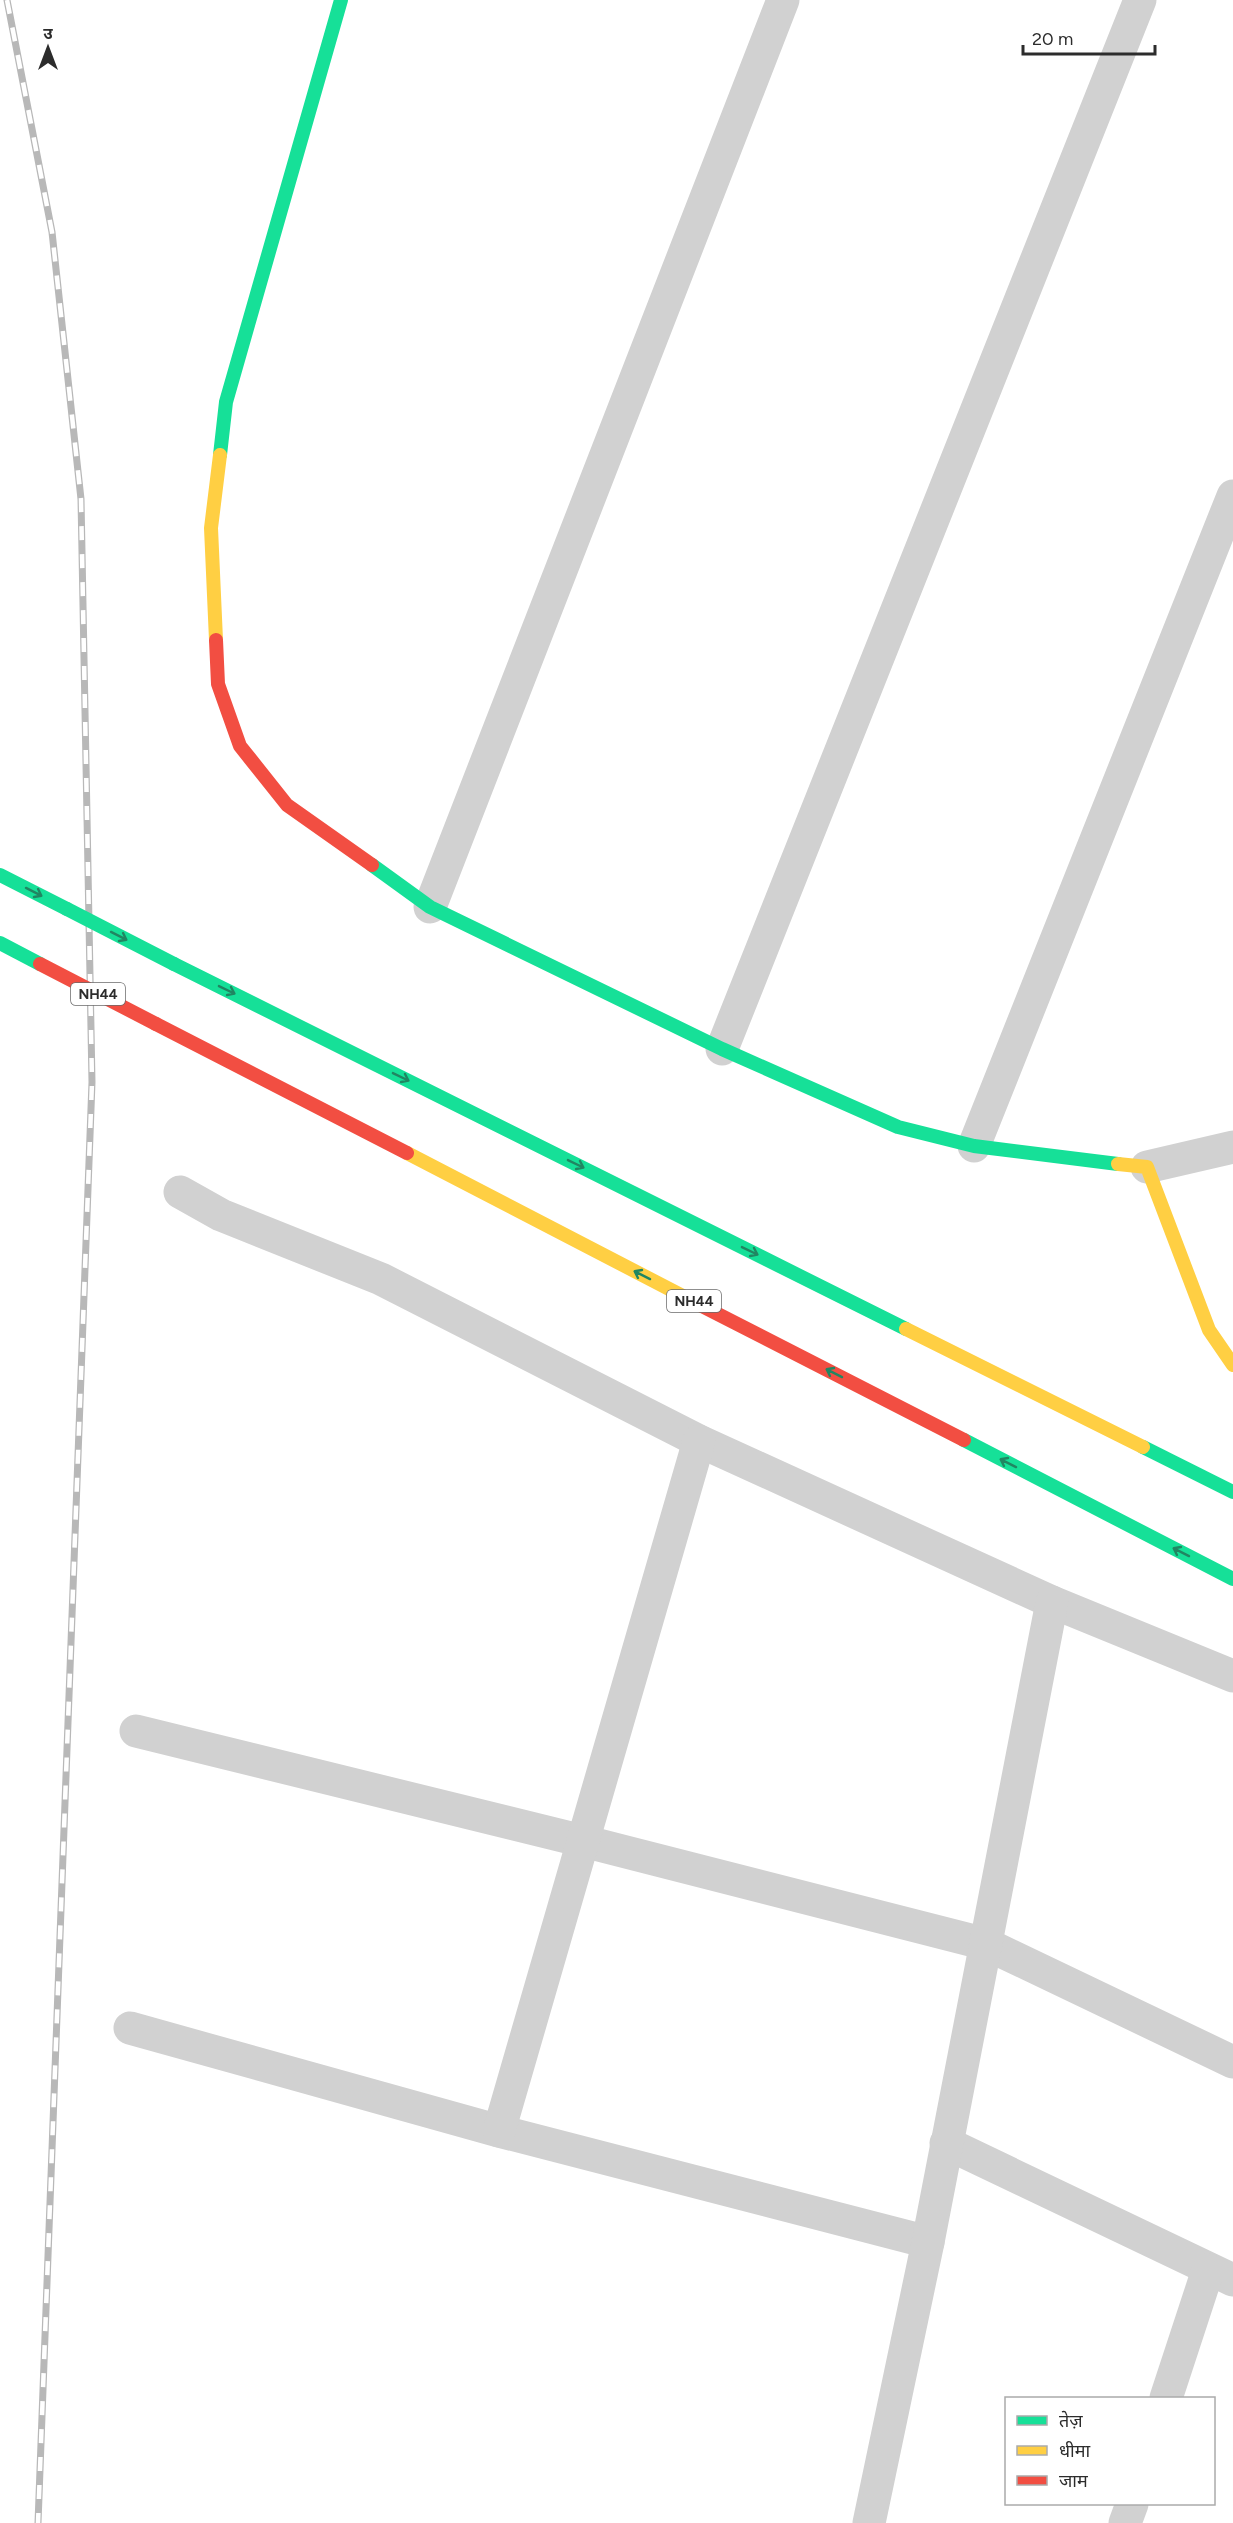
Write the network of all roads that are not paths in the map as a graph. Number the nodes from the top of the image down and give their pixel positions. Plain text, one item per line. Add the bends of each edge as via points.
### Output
1 (341, 0) edge
2 (783, 0) edge
3 (1140, 0) edge
4 (1233, 496) edge
5 (0, 875) edge
6 (430, 907) junction
7 (0, 943) edge
8 (722, 1049) junction
9 (974, 1146) junction
10 (1233, 1147) edge
11 (1147, 1167) junction
12 (180, 1192) dead end
13 (1233, 1365) edge
14 (699, 1441) junction
15 (1233, 1492) edge
16 (1233, 1579) edge
17 (1052, 1602) junction
18 (1233, 1676) edge
19 (136, 1731) dead end
20 (582, 1841) junction
21 (986, 1944) junction
22 (129, 2028) dead end
23 (1233, 2062) edge
24 (499, 2131) junction
25 (946, 2143) junction
26 (928, 2242) junction
27 (1221, 2275) edge
28 (1166, 2397) edge
29 (1132, 2505) edge
30 (869, 2523) edge
31 (1125, 2523) edge

1 - 6 main road via 226,402 211,528 218,684 240,746 287,805
2 - 6 street
3 - 8 street
4 - 9 street
5 -> 15 main road, bridge
6 - 8 main road
16 -> 7 main road, NH44, bridge
8 - 9 main road via 898,1127
9 - 11 main road
10 - 11 street
11 - 13 main road via 1209,1330
12 - 14 street via 221,1215 381,1279
14 - 17 street
14 - 20 street
17 - 18 street
17 - 21 street
19 - 20 street
20 - 21 street
20 - 24 street
21 - 23 street
21 - 25 street
22 - 24 street
24 - 26 street
25 - 26 street
25 - 27 street
26 - 30 street
27 - 28 street
29 - 31 street

